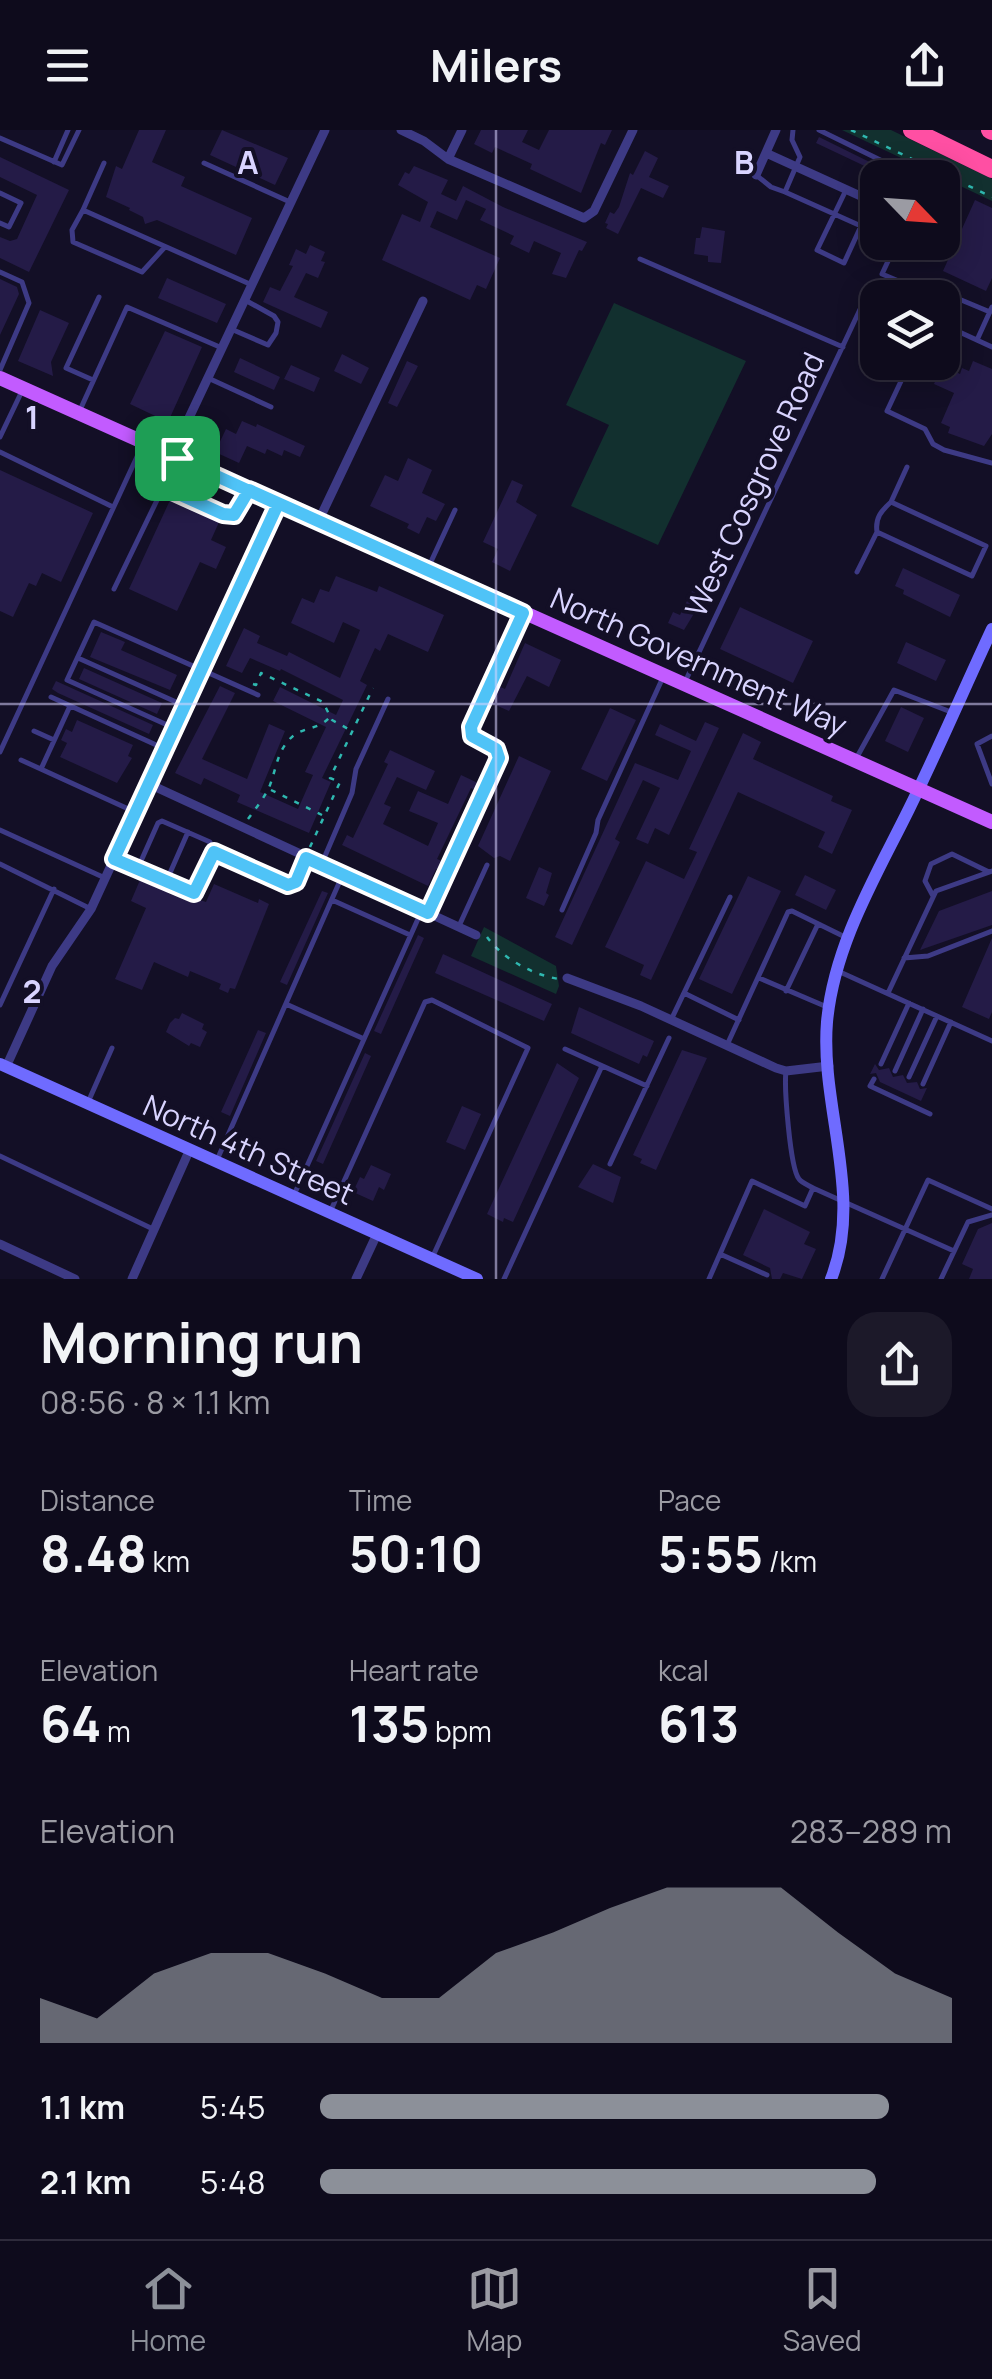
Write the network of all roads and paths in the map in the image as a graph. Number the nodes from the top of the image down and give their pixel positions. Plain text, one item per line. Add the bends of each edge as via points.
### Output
1 (68, 130) edge
2 (79, 130) edge
3 (324, 130) edge
4 (401, 130) edge
5 (462, 130) edge
6 (633, 130) edge
7 (776, 130) edge
8 (793, 130) edge
9 (819, 130) edge
10 (851, 130) edge
11 (912, 130) edge
12 (0, 138) edge
13 (766, 153) junction
14 (448, 159) junction
15 (880, 160) edge
16 (54, 162) junction
17 (104, 163) dead end
18 (204, 164) dead end
19 (796, 167) junction
20 (992, 168) edge
21 (756, 176) joint
22 (846, 190) junction
23 (0, 192) edge
24 (785, 192) junction
25 (860, 196) edge
26 (992, 196) edge
27 (290, 202) junction
28 (83, 210) junction
29 (833, 214) junction
30 (0, 222) edge
31 (164, 247) junction
32 (640, 259) dead end
33 (888, 260) edge
34 (0, 272) edge
35 (895, 280) edge
36 (252, 286) junction
37 (99, 297) dead end
38 (960, 298) edge
39 (245, 300) junction
40 (423, 301) dead end
41 (991, 310) edge
42 (860, 311) edge
43 (231, 329) junction
44 (960, 332) edge
45 (977, 340) junction
46 (992, 347) edge
47 (222, 348) junction
48 (842, 348) junction
49 (0, 374) edge
50 (208, 378) junction
51 (93, 380) junction
52 (902, 380) edge
53 (23, 388) junction
54 (270, 407) dead end
55 (78, 413) junction
56 (0, 416) edge
57 (8, 420) junction
58 (0, 437) edge
59 (143, 443) junction
60 (0, 452) edge
61 (174, 457) junction
62 (992, 463) edge
63 (907, 466) dead end
64 (163, 487) junction
65 (249, 490) junction
66 (891, 502) junction
67 (278, 504) junction
68 (113, 507) junction
69 (456, 510) dead end
70 (318, 522) junction
71 (878, 532) junction
72 (982, 561) junction
73 (992, 566) edge
74 (427, 570) junction
75 (858, 572) dead end
76 (114, 590) dead end
77 (523, 613) junction
78 (992, 629) edge
79 (78, 658) junction
80 (202, 669) junction
81 (664, 675) junction
82 (242, 679) dead end
83 (684, 685) junction
84 (373, 688) dead end
85 (258, 695) dead end
86 (52, 698) dead end
87 (388, 699) dead end
88 (70, 706) junction
89 (185, 706) junction
90 (954, 713) junction
91 (330, 717) junction
92 (174, 728) junction
93 (34, 731) dead end
94 (352, 731) junction
95 (992, 736) edge
96 (54, 740) junction
97 (165, 749) junction
98 (0, 752) edge
99 (21, 760) dead end
100 (855, 761) junction
101 (41, 769) junction
102 (148, 784) junction
103 (992, 784) edge
104 (269, 788) junction
105 (918, 789) junction
106 (136, 812) junction
107 (323, 816) junction
108 (248, 819) dead end
109 (992, 822) edge
110 (0, 830) edge
111 (188, 832) junction
112 (214, 852) junction
113 (308, 852) junction
114 (114, 859) junction
115 (0, 864) edge
116 (322, 864) junction
117 (487, 865) dead end
118 (138, 870) junction
119 (990, 871) edge
120 (343, 874) junction
121 (105, 878) junction
122 (166, 882) junction
123 (54, 889) junction
124 (933, 896) junction
125 (730, 898) dead end
126 (332, 900) junction
127 (91, 909) junction
128 (562, 910) dead end
129 (425, 911) junction
130 (818, 924) junction
131 (459, 927) junction
132 (992, 930) edge
133 (410, 935) junction
134 (476, 935) joint
135 (848, 938) junction
136 (904, 958) junction
137 (838, 970) junction
138 (567, 978) joint
139 (758, 978) junction
140 (786, 991) junction
141 (684, 993) junction
142 (888, 994) junction
143 (909, 1003) junction
144 (286, 1004) junction
145 (0, 1005) edge
146 (830, 1008) junction
147 (923, 1010) junction
148 (937, 1016) junction
149 (671, 1020) junction
150 (739, 1020) junction
151 (951, 1022) junction
152 (362, 1038) junction
153 (669, 1038) dead end
154 (992, 1041) edge
155 (727, 1046) junction
156 (112, 1048) dead end
157 (565, 1049) dead end
158 (880, 1064) dead end
159 (3, 1066) edge
160 (602, 1066) junction
161 (829, 1066) junction
162 (786, 1071) junction
163 (895, 1071) dead end
164 (909, 1078) dead end
165 (874, 1079) dead end
166 (923, 1084) dead end
167 (646, 1086) junction
168 (87, 1104) junction
169 (930, 1114) dead end
170 (190, 1150) junction
171 (0, 1156) edge
172 (216, 1161) junction
173 (610, 1164) dead end
174 (813, 1188) junction
175 (294, 1196) junction
176 (844, 1199) junction
177 (329, 1212) junction
178 (992, 1212) edge
179 (906, 1228) junction
180 (155, 1230) junction
181 (377, 1234) junction
182 (0, 1244) edge
183 (954, 1251) junction
184 (720, 1254) junction
185 (432, 1258) junction
186 (767, 1276) dead end
187 (75, 1279) edge
188 (132, 1279) edge
189 (356, 1279) edge
190 (477, 1279) edge
191 (504, 1279) edge
192 (708, 1279) edge
193 (831, 1279) edge
194 (882, 1279) edge
195 (940, 1279) edge

1 - 16 lane
2 - 16 lane via 62,166
3 - 27 street
4 - 14 street
5 - 14 street
6 - 14 street via 594,211 584,218
7 - 13 street
8 - 19 lane
9 - 15 lane
10 - 26 path
11 - 20 highway
12 - 16 lane
13 - 19 street
13 - 21 street
17 - 28 lane
18 - 27 lane
19 - 22 street
19 - 24 lane
21 - 24 lane
22 - 25 street
22 - 29 lane
23 - 30 lane via 21,203 10,227
24 - 29 lane
27 - 36 street
28 - 31 lane
28 - 31 lane via 71,238 111,260 142,272
29 - 29 lane via 860,226 844,262 817,250
31 - 36 lane
32 - 48 lane
33 - 35 lane via 882,274
34 - 49 lane via 22,282 29,302
36 - 39 street
37 - 51 lane via 66,368
38 - 41 lane
39 - 43 street
39 - 43 lane via 274,316 276,334 268,345
40 - 70 street
41 - 45 lane
42 - 48 lane, West Cosgrove Road
43 - 47 street
44 - 45 lane
45 - 46 lane
47 - 50 street
47 - 51 lane via 127,307
48 - 83 lane, West Cosgrove Road
49 - 53 main road, North Government Way
50 - 54 lane
50 - 61 street
51 - 55 lane
52 - 62 lane via 887,411 924,429 933,444 956,456
53 - 55 main road, North Government Way
53 - 57 lane
55 - 59 main road, North Government Way
56 - 57 lane
57 - 58 lane
59 - 61 main road, North Government Way
59 - 68 lane
60 - 68 lane
61 - 64 lane
61 - 65 main road, North Government Way
63 - 66 lane
64 - 65 lane via 234,515
64 - 76 lane
65 - 67 main road, North Government Way
66 - 71 lane via 876,523
66 - 72 lane via 986,546
67 - 70 main road, North Government Way
67 - 80 street
68 - 98 lane
69 - 74 lane
70 - 74 main road, North Government Way
71 - 72 lane via 972,576
71 - 75 lane
72 - 73 lane
74 - 77 main road, North Government Way
77 - 81 main road, North Government Way
77 - 129 lane via 471,727 472,736 496,749 499,758
78 - 90 main road
79 - 80 lane via 94,622
79 - 89 lane
79 - 92 lane via 67,680
80 - 85 lane
80 - 89 street
81 - 83 main road, North Government Way
81 - 128 lane
82 - 91 path via 256,685 261,673 323,702
83 - 100 main road, North Government Way
84 - 94 path
86 - 88 lane
87 - 116 lane
88 - 96 lane
88 - 97 lane
89 - 92 street
90 - 100 lane via 894,690
90 - 105 main road
91 - 94 path
91 - 104 path via 288,741
92 - 97 street
93 - 96 lane
94 - 107 path via 330,778 340,782
95 - 103 lane via 977,744
96 - 101 lane
97 - 102 street
99 - 101 lane
100 - 105 main road, North Government Way
101 - 106 lane
102 - 106 street
102 - 113 street
104 - 107 path
104 - 108 path
105 - 109 main road, North Government Way
105 - 135 main road
106 - 114 street
107 - 113 path
110 - 121 lane
111 - 112 lane via 210,842
111 - 118 lane via 160,821
111 - 122 lane
112 - 113 lane via 288,885 296,882
112 - 122 lane via 196,892
113 - 116 street
114 - 118 lane
114 - 121 street
115 - 123 lane
116 - 120 street
117 - 131 lane
118 - 122 lane
119 - 124 lane
119 - 124 lane via 952,854 932,864 924,881
120 - 126 lane
120 - 129 street
121 - 127 street
123 - 127 lane
123 - 145 lane
124 - 136 lane
125 - 141 lane
126 - 133 lane
126 - 144 lane
127 - 159 street via 52,966
129 - 131 street
129 - 133 lane
130 - 135 lane
130 - 139 lane via 788,912
130 - 140 lane
131 - 134 street
132 - 136 lane via 928,956
133 - 152 lane
134 - 138 path via 490,938 531,973
135 - 137 main road
136 - 142 lane
137 - 142 lane
137 - 146 main road
138 - 149 street
139 - 140 lane
139 - 150 lane
140 - 146 lane
141 - 149 lane
141 - 150 lane
142 - 143 lane
143 - 147 lane
143 - 158 lane
144 - 152 lane
144 - 172 lane
146 - 161 main road
147 - 148 lane
147 - 163 lane
148 - 151 lane
148 - 164 lane
149 - 155 street
150 - 155 lane
151 - 154 lane
151 - 166 lane
152 - 175 lane
153 - 167 lane
155 - 162 street
156 - 168 lane
157 - 160 lane
159 - 168 main road, North 4th Street
160 - 167 lane
160 - 191 lane
161 - 162 street
161 - 176 main road
162 - 174 lane via 795,1170
165 - 169 lane via 870,1086
167 - 173 lane
168 - 170 main road, North 4th Street
170 - 172 main road, North 4th Street
170 - 180 street
171 - 180 lane
172 - 175 main road, North 4th Street
174 - 176 lane
174 - 184 lane via 805,1206 752,1182
175 - 177 main road, North 4th Street
176 - 179 lane
176 - 193 main road
177 - 181 main road, North 4th Street
177 - 185 lane via 425,1002 432,1000 528,1048
178 - 179 lane via 928,1180
178 - 183 lane via 968,1222
179 - 183 lane
179 - 194 lane
180 - 188 street
181 - 185 main road, North 4th Street
181 - 189 street
182 - 187 street
183 - 195 lane
184 - 186 lane
184 - 192 lane
185 - 190 main road, North 4th Street

